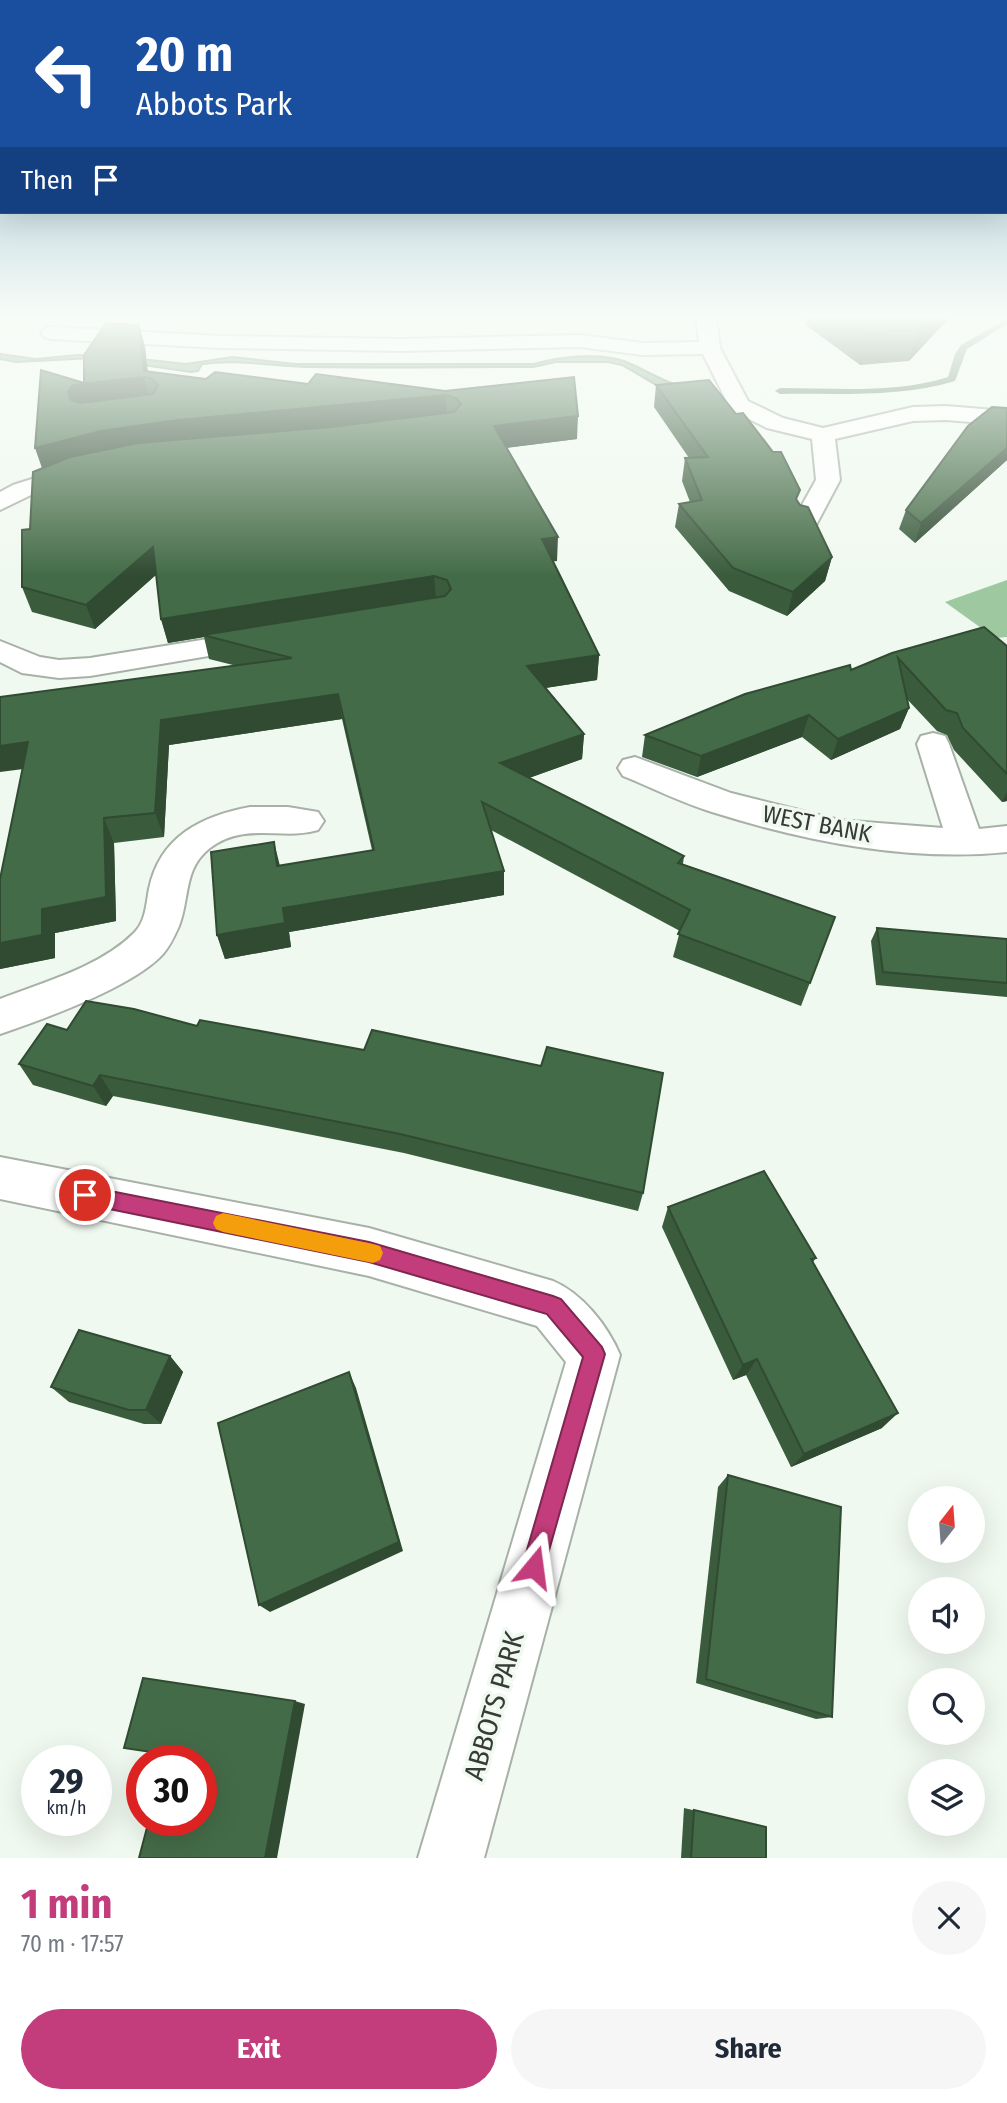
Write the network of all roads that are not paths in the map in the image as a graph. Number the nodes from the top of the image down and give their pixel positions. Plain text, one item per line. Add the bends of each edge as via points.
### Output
1 (739, 403) edge
2 (1007, 418) edge
3 (823, 435) junction
4 (104, 465) edge
5 (0, 502) edge
6 (806, 521) edge
7 (290, 635) edge
8 (0, 650) edge
9 (933, 744) dead end
10 (635, 768) dead end
11 (306, 821) dead end
12 (1007, 839) edge
13 (966, 843) junction
14 (0, 1017) edge
15 (0, 1178) edge
16 (451, 1858) edge

1 - 3 street via 775,423
2 - 3 street via 913,415
3 - 6 street via 828,480
4 - 5 street via 71,472
7 - 8 street via 79,668 33,666
9 - 13 street
10 - 13 street, WEST BANK via 722,803 839,833
11 - 14 street via 258,818 209,832 189,846 174,868 165,917 149,944 117,966
12 - 13 street, WEST BANK
15 - 16 street, ABBOTS PARK via 369,1252 553,1306 594,1354

